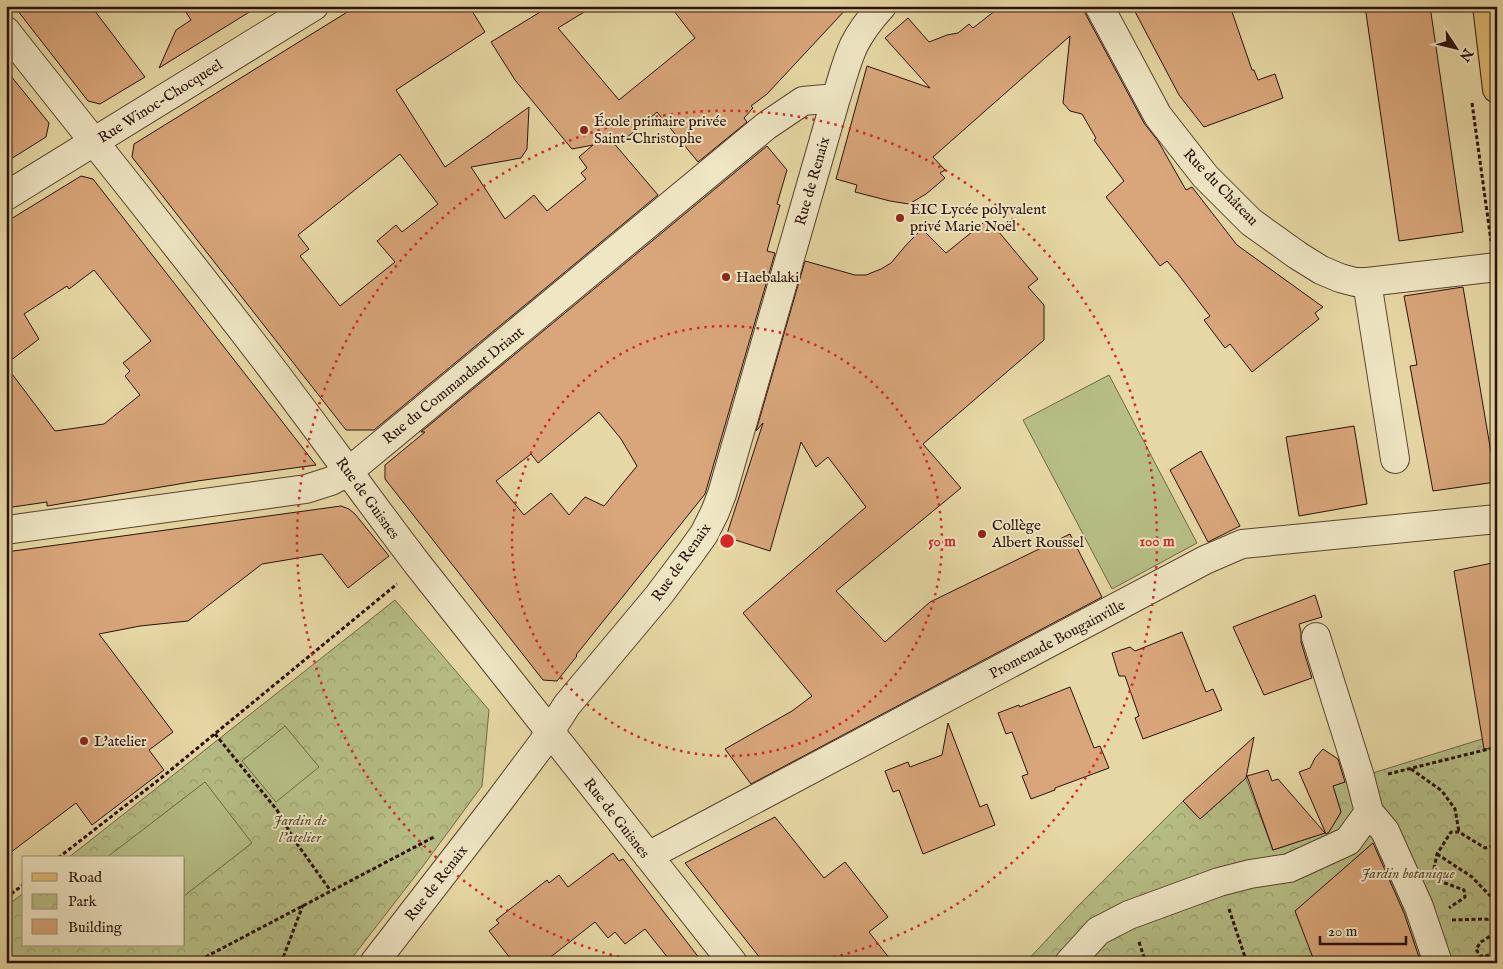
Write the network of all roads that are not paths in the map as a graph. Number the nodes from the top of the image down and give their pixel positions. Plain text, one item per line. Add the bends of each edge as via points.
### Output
1 (314, 6) edge
2 (882, 6) edge
3 (1099, 6) edge
4 (1487, 6) edge
5 (6, 31) edge
6 (1494, 46) edge
7 (1497, 88) edge
8 (836, 98) junction
9 (94, 142) junction
10 (6, 196) edge
11 (1496, 267) edge
12 (1368, 282) junction
13 (1395, 458) dead end
14 (348, 472) junction
15 (1497, 519) edge
16 (6, 530) edge
17 (1316, 637) dead end
18 (550, 732) junction
19 (1365, 800) junction
20 (648, 856) junction
21 (374, 963) edge
22 (733, 963) edge
23 (1069, 963) edge
24 (1438, 963) edge

1 - 9 street, Rue Winoc-Chocqueel
2 - 8 street, Rue de Renaix via 862,30
3 - 12 street, Rue du Château via 1158,116 1206,176 1251,222 1297,255 1340,278
4 - 6 main road
5 - 9 street, Rue de Guisnes
6 - 7 main road
8 - 14 street, Rue du Commandant Driant via 803,101 766,126
8 - 18 street, Rue de Renaix via 715,512 704,534 659,595 567,706
9 - 10 street, Rue Winoc-Chocqueel
9 - 14 street, Rue de Guisnes via 262,355
11 - 12 street, Rue du Château
12 - 13 street
14 - 16 street, Rue du Commandant Driant via 331,482 306,489
14 - 18 street, Rue de Guisnes
15 - 20 street, Promenade Bougainville via 1242,544 1206,560
17 - 19 street
18 - 20 street, Rue de Guisnes
18 - 21 street, Rue de Renaix
19 - 23 street via 1348,841 1289,868 1220,882 1129,915 1098,931
19 - 24 street via 1385,831
20 - 22 street, Rue de Guisnes

